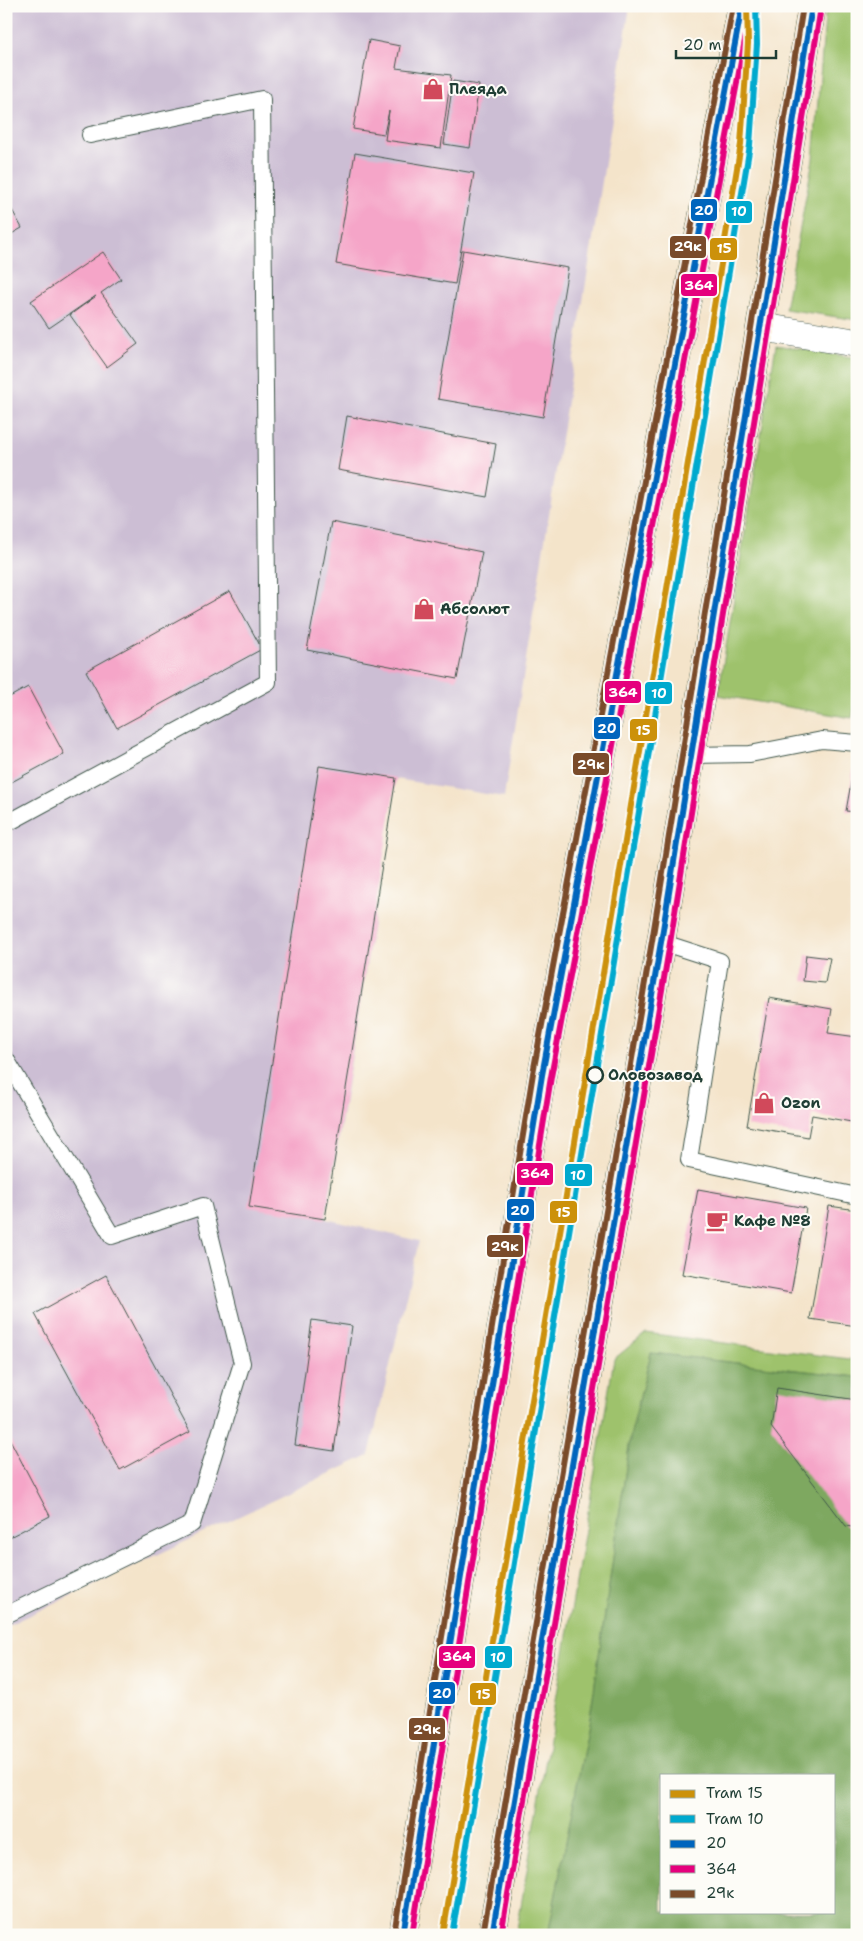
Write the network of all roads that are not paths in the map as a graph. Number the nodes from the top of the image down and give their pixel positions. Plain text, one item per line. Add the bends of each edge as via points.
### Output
1 (742, 6) edge
2 (812, 6) edge
3 (90, 135) dead end
4 (760, 327) junction
5 (857, 342) edge
6 (857, 743) edge
7 (692, 755) junction
8 (6, 824) edge
9 (661, 942) junction
10 (6, 1059) edge
11 (857, 1196) edge
12 (6, 1615) edge
13 (403, 1935) edge
14 (492, 1935) edge

1 - 13 main road via 542,1075
2 - 4 main road
3 - 8 lane via 262,99 268,682
4 - 5 street
4 - 7 main road
6 - 7 lane via 822,740 750,754
7 - 9 main road
9 - 11 lane via 720,961 689,1160
9 - 14 main road
10 - 12 lane via 112,1236 203,1206 242,1363 192,1524

